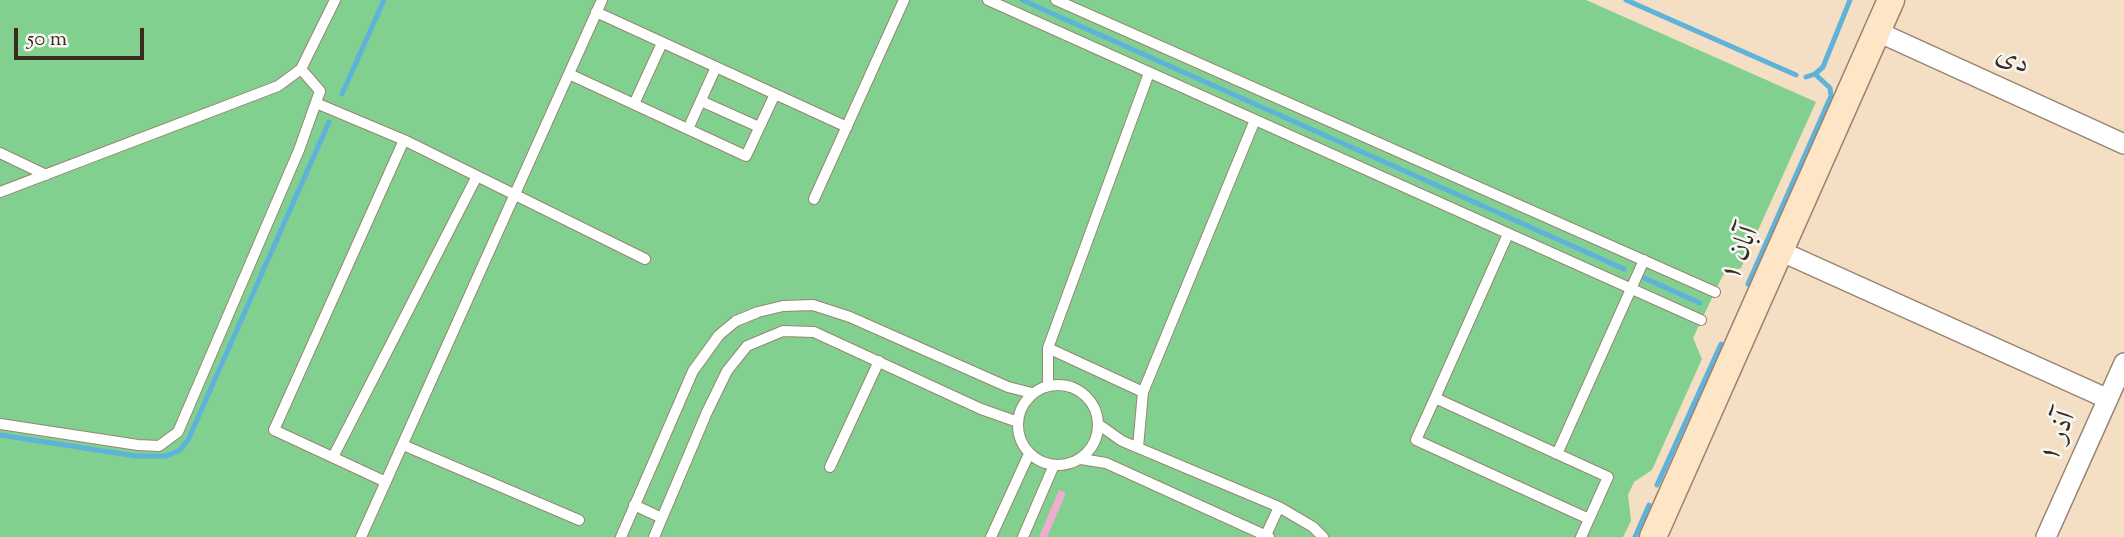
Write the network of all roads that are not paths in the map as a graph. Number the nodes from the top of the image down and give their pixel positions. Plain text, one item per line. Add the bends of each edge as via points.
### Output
1 (335, 0) edge
2 (602, 0) edge
3 (904, 0) edge
4 (988, 0) edge
5 (1056, 0) edge
6 (1891, 0) edge
7 (596, 12) junction
8 (1876, 31) junction
9 (662, 43) junction
10 (716, 67) junction
11 (302, 69) junction
12 (1149, 73) junction
13 (569, 74) junction
14 (775, 94) junction
15 (701, 100) junction
16 (316, 103) junction
17 (634, 104) junction
18 (1255, 120) junction
19 (760, 127) junction
20 (847, 127) junction
21 (688, 129) junction
22 (404, 141) junction
23 (2124, 144) edge
24 (0, 153) edge
25 (46, 175) junction
26 (477, 176) junction
27 (0, 192) edge
28 (515, 194) junction
29 (814, 199) dead end
30 (1508, 234) junction
31 (1779, 250) junction
32 (645, 259) dead end
33 (1644, 260) junction
34 (1631, 289) junction
35 (1715, 292) dead end
36 (1701, 320) dead end
37 (1048, 348) junction
38 (878, 361) junction
39 (2124, 363) edge
40 (1048, 386) junction
41 (1143, 392) junction
42 (1032, 393) junction
43 (1435, 397) junction
44 (2108, 399) junction
45 (1018, 422) junction
46 (0, 424) edge
47 (1098, 424) junction
48 (403, 445) junction
49 (1138, 447) junction
50 (1029, 454) junction
51 (1557, 454) junction
52 (333, 457) junction
53 (1081, 459) junction
54 (1054, 465) junction
55 (830, 467) dead end
56 (386, 482) junction
57 (634, 505) junction
58 (1279, 507) junction
59 (662, 518) junction
60 (1589, 519) junction
61 (579, 520) dead end
62 (1268, 536) edge
63 (361, 537) edge
64 (621, 537) edge
65 (654, 537) edge
66 (991, 537) edge
67 (1023, 537) edge
68 (1323, 537) edge
69 (1581, 537) edge
70 (1653, 537) edge
71 (2046, 537) edge

1 - 11 lane
2 - 7 lane
3 - 20 lane
4 - 12 lane
5 - 33 lane
6 - 8 street, آبان ۱
7 - 9 lane
7 - 13 lane
8 - 23 street, دی
8 - 31 street, آبان ۱
9 - 10 lane
9 - 17 lane
10 - 14 lane
10 - 15 lane
11 - 16 lane via 320,91
11 - 25 lane via 278,86
12 - 18 lane
12 - 37 lane
13 - 17 lane
13 - 28 lane
14 - 19 lane
14 - 20 lane
15 - 19 lane
15 - 21 lane
16 - 22 lane
16 - 46 lane via 178,432 159,446
17 - 21 lane
18 - 30 lane
18 - 41 lane
19 - 21 lane via 746,156
20 - 29 lane
22 - 26 lane
22 - 52 lane via 274,430
24 - 25 lane
25 - 27 lane
26 - 28 lane
26 - 52 lane
28 - 32 lane
28 - 48 lane
30 - 34 lane
30 - 43 lane
31 - 44 street
31 - 70 street, آبان ۱
33 - 34 lane
33 - 35 lane
34 - 36 lane
34 - 51 lane
37 - 40 lane
37 - 41 lane
38 - 45 lane
38 - 55 lane
38 - 59 lane via 814,332 783,331 747,346 727,370
39 - 44 street, آذر ۱
40 - 42 lane
40 - 47 lane via 1080,391 1096,411
41 - 49 lane
42 - 45 lane via 1023,403
42 - 57 lane via 813,305 758,312 736,321 707,349
43 - 51 lane
43 - 60 lane via 1416,440
44 - 71 street, آذر ۱
45 - 50 lane via 1021,443
47 - 49 lane
47 - 53 lane via 1097,437
48 - 56 lane
48 - 61 lane
49 - 58 lane
50 - 54 lane
50 - 66 lane
51 - 60 lane via 1608,477
52 - 56 lane
53 - 54 lane
53 - 62 lane via 1106,463
54 - 67 lane
56 - 63 lane
57 - 59 lane
57 - 64 lane
58 - 62 lane
58 - 68 lane
59 - 65 lane
60 - 69 lane

